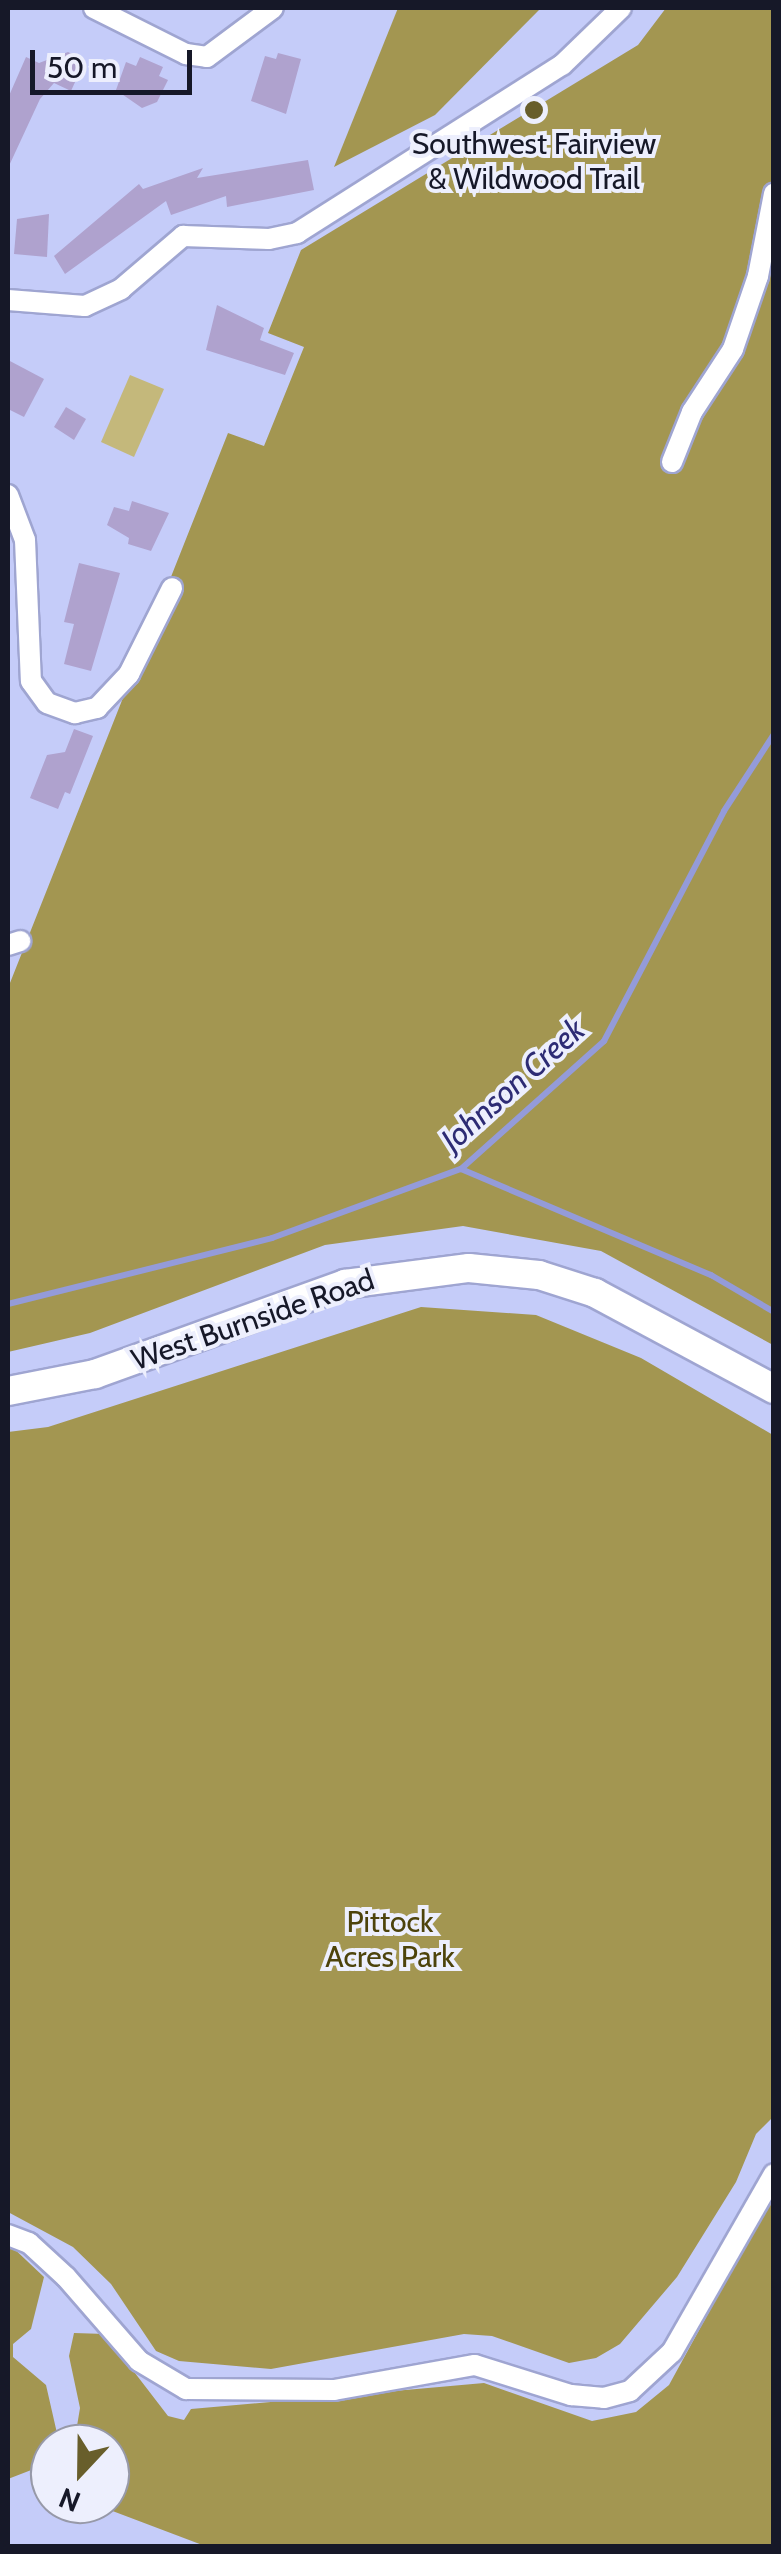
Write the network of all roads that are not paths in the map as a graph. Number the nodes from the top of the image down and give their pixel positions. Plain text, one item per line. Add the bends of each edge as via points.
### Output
1 (94, 8) edge
2 (273, 8) edge
3 (621, 8) edge
4 (774, 194) edge
5 (8, 300) edge
6 (672, 462) dead end
7 (8, 495) edge
8 (172, 588) dead end
9 (774, 1389) edge
10 (8, 1391) edge
11 (774, 2174) edge
12 (8, 2234) edge

1 - 2 street via 186,54 207,57
3 - 5 street via 550,74 297,232 269,239 183,236 122,289 85,306
4 - 6 street via 758,276 733,349 692,412
7 - 8 street via 25,540 31,681 47,703 75,714 97,708 129,674
9 - 10 main road, West Burnside Road via 596,1293 539,1276 468,1268 345,1284 124,1365
11 - 12 street via 672,2352 644,2382 604,2398 570,2396 475,2364 334,2390 186,2390 139,2362 66,2277 29,2243

